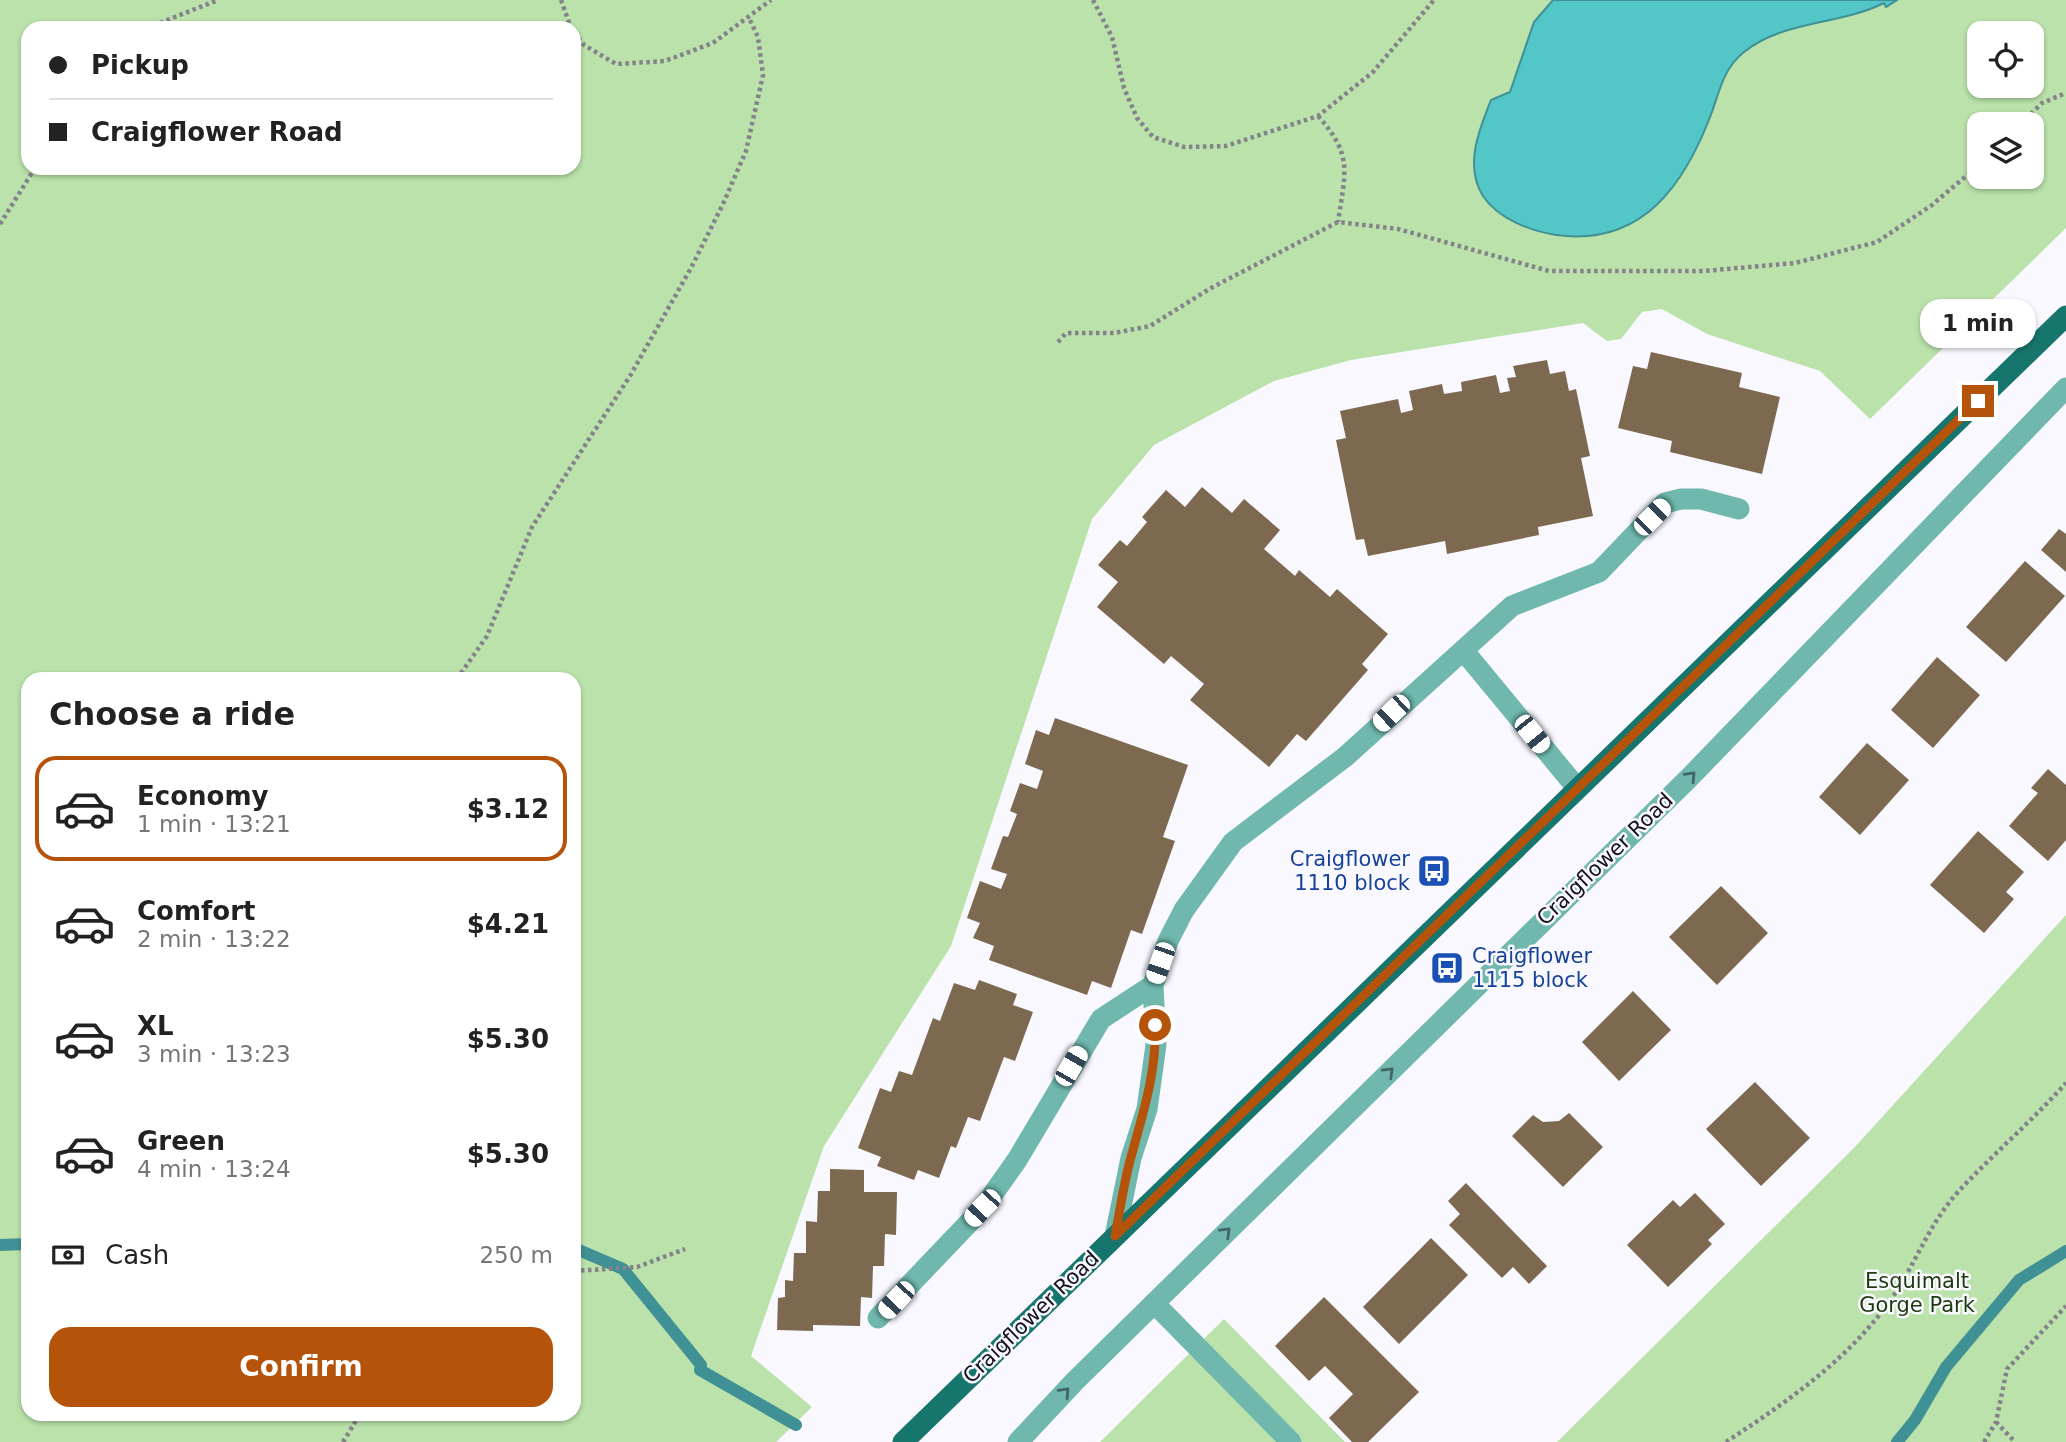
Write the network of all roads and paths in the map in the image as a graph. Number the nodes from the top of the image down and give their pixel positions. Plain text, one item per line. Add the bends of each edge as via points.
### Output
1 (218, 0) edge
2 (561, 0) edge
3 (771, 0) edge
4 (1093, 0) edge
5 (1434, 0) edge
6 (749, 18) junction
7 (165, 21) edge
8 (568, 21) edge
9 (581, 41) edge
10 (2066, 93) edge
11 (2033, 112) edge
12 (1318, 116) junction
13 (1967, 174) edge
14 (31, 175) edge
15 (1338, 222) junction
16 (0, 224) edge
17 (2066, 316) edge
18 (1058, 342) dead end
19 (2066, 388) edge
20 (1739, 509) dead end
21 (1464, 650) junction
22 (462, 672) edge
23 (1577, 788) junction
24 (1153, 985) junction
25 (2066, 1083) edge
26 (1115, 1236) junction
27 (685, 1249) dead end
28 (581, 1271) edge
29 (1154, 1303) junction
30 (2066, 1306) edge
31 (878, 1318) dead end
32 (356, 1421) edge
33 (1996, 1422) junction
34 (344, 1442) edge
35 (903, 1442) edge
36 (1018, 1442) edge
37 (1292, 1442) edge
38 (1726, 1442) edge
39 (1984, 1442) edge
40 (2015, 1442) edge

1 - 7 path
2 - 8 path
3 - 6 path
4 - 12 path via 1112,37 1124,88 1137,118 1153,137 1184,147 1226,146
5 - 12 path via 1373,72
6 - 9 path via 713,43 665,61 616,64
6 - 22 path via 758,37 764,75 746,151 728,194 630,376 532,527 486,636
10 - 11 path
12 - 15 path via 1334,134 1346,163
13 - 15 path via 1877,242 1795,263 1704,271 1549,271 1398,229
14 - 16 path
15 - 18 path via 1211,288 1150,326 1114,334 1066,333
17 - 23 main road, Craigflower Road
29 -> 19 street, Craigflower Road via 1689,778
20 - 21 street via 1701,499 1665,503 1599,572 1512,606
21 - 23 street
21 - 24 street via 1345,757 1233,842 1184,909
23 - 26 main road, Craigflower Road
24 - 26 street via 1156,1045 1149,1096
24 - 31 street via 1101,1019 1017,1160 982,1208
25 - 38 path via 1958,1192 1934,1224 1908,1276 1855,1343 1788,1401
26 - 35 main road, Craigflower Road
27 - 28 path via 638,1267
36 -> 29 street, Craigflower Road
29 - 37 street
30 - 33 path via 2007,1369
32 - 34 path
33 - 39 path
33 - 40 path

